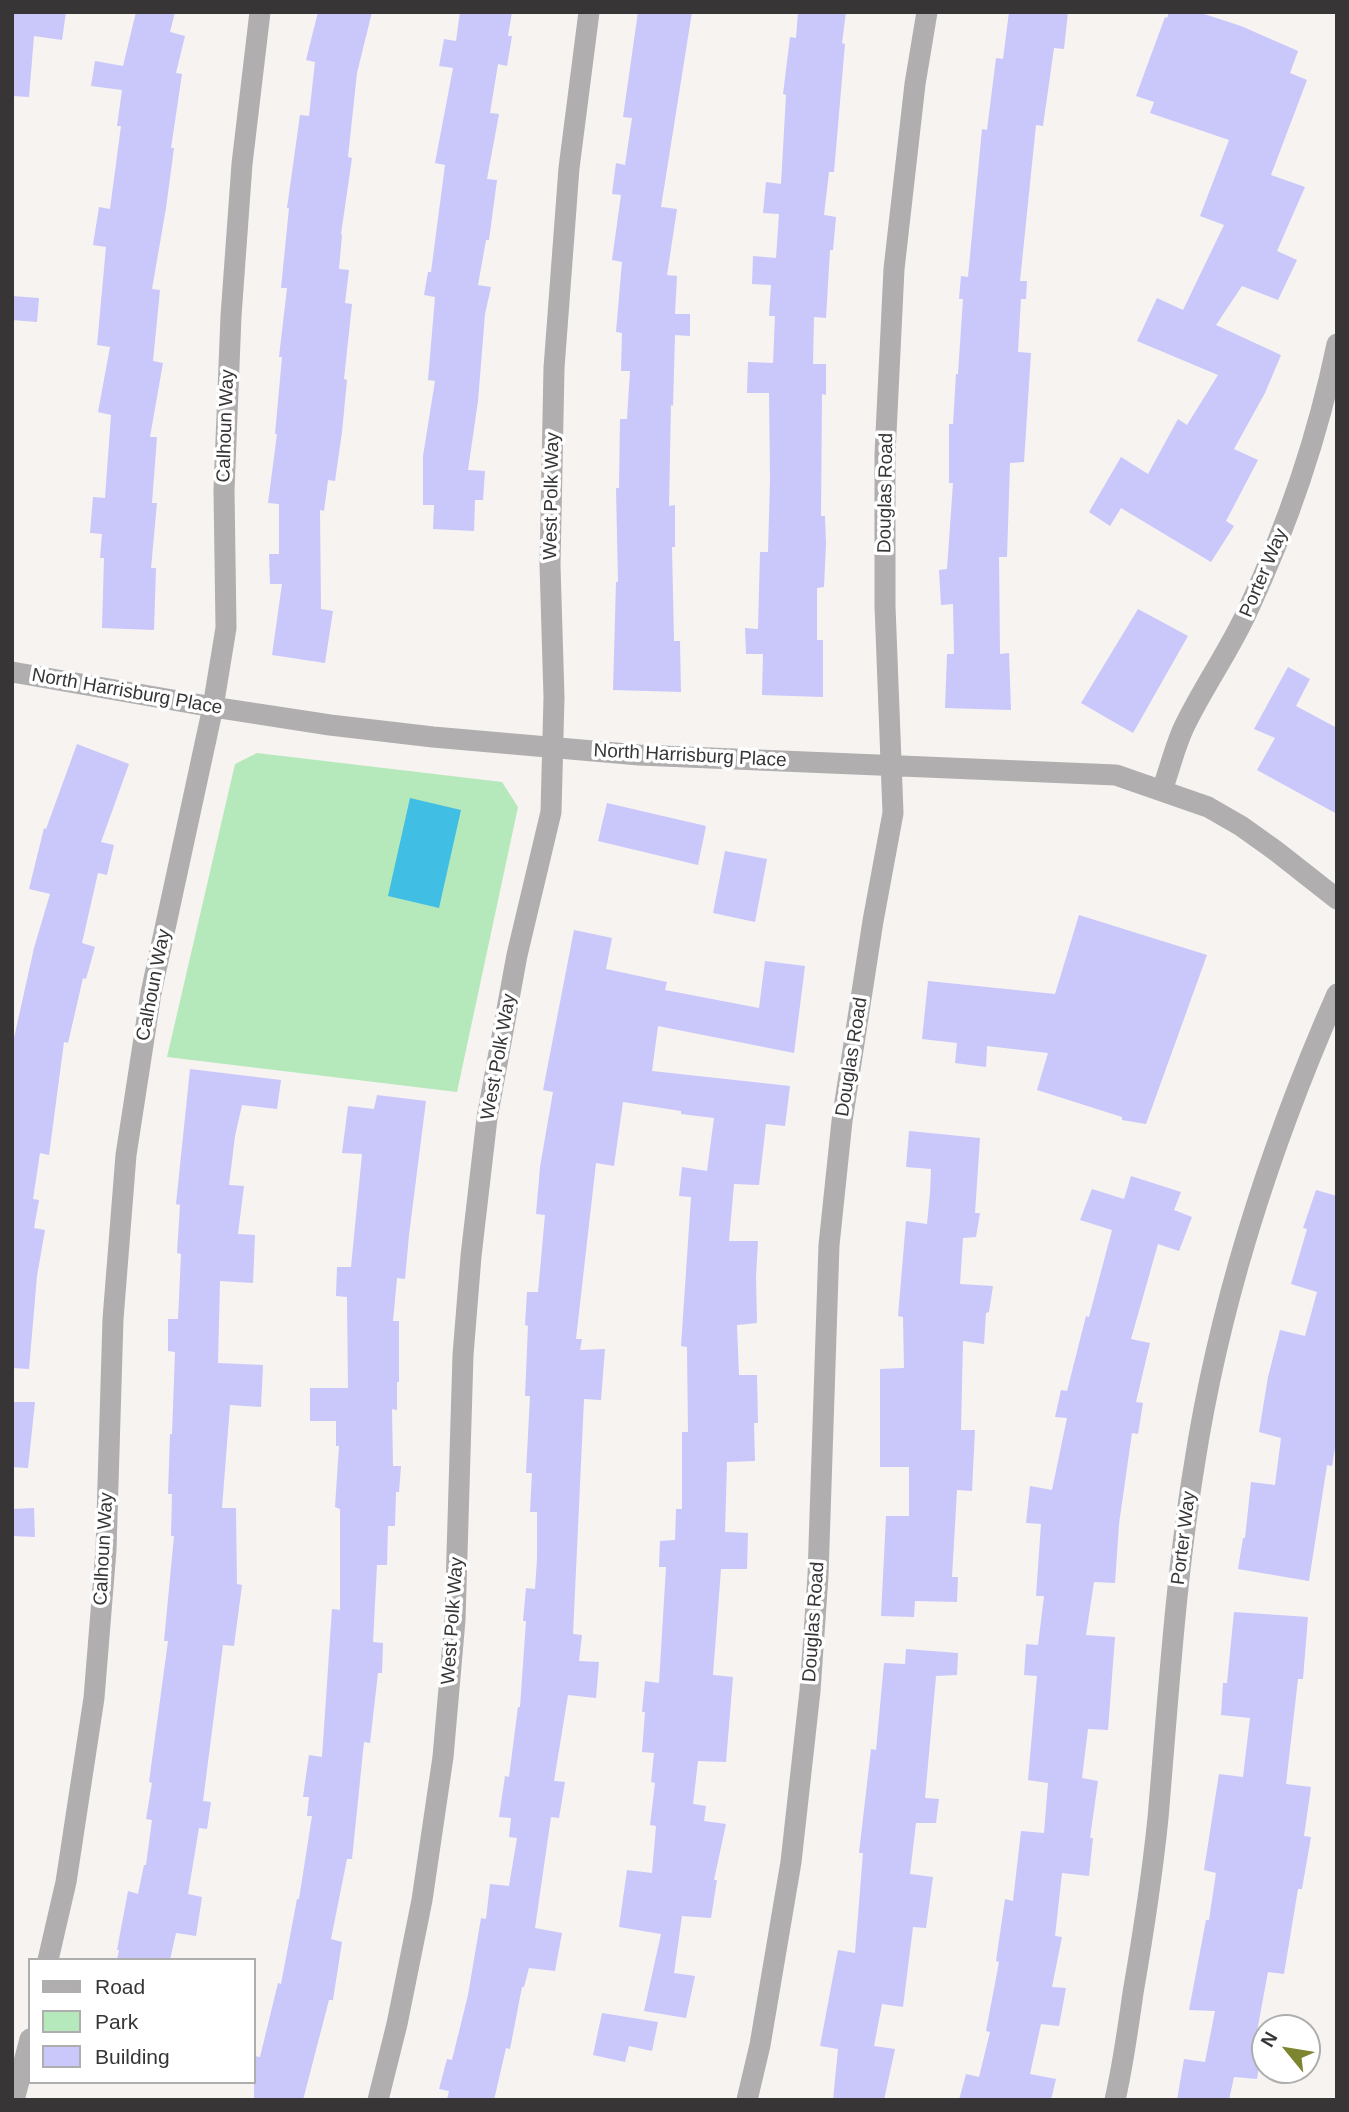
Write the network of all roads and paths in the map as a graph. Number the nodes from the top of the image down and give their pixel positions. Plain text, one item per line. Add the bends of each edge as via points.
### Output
1 (260, 12) edge
2 (589, 12) edge
3 (927, 12) edge
4 (1337, 344) edge
5 (12, 672) edge
6 (213, 708) junction
7 (554, 747) junction
8 (891, 767) junction
9 (1162, 790) junction
10 (1337, 899) edge
11 (1337, 995) edge
12 (48, 1958) edge
13 (28, 2047) edge
14 (14, 2100) edge
15 (378, 2100) edge
16 (747, 2100) edge
17 (1115, 2100) edge

1 - 6 street, Calhoun Way via 230,316 224,489 226,628
2 - 7 street, West Polk Way via 569,168 554,369
3 - 8 street, Douglas Road via 894,269 886,427 885,606
4 - 9 street, Porter Way via 1326,397 1282,534 1230,647 1184,726
5 - 6 street, North Harrisburg Place
6 - 7 street, North Harrisburg Place via 330,725
6 - 12 street, Calhoun Way via 151,993 126,1155 94,1698 66,1882
7 - 8 street, North Harrisburg Place
7 - 15 street, West Polk Way via 551,812 517,955 489,1105 471,1256 455,1620 443,1757 422,1900
8 - 9 street, North Harrisburg Place via 1116,775
8 - 16 street, Douglas Road via 893,813 842,1121 830,1245 810,1691 791,1862
9 - 10 street, North Harrisburg Place via 1208,807 1241,826
11 - 17 street, Porter Way via 1263,1181 1226,1310 1196,1452 1178,1581 1143,1937
13 - 14 street

